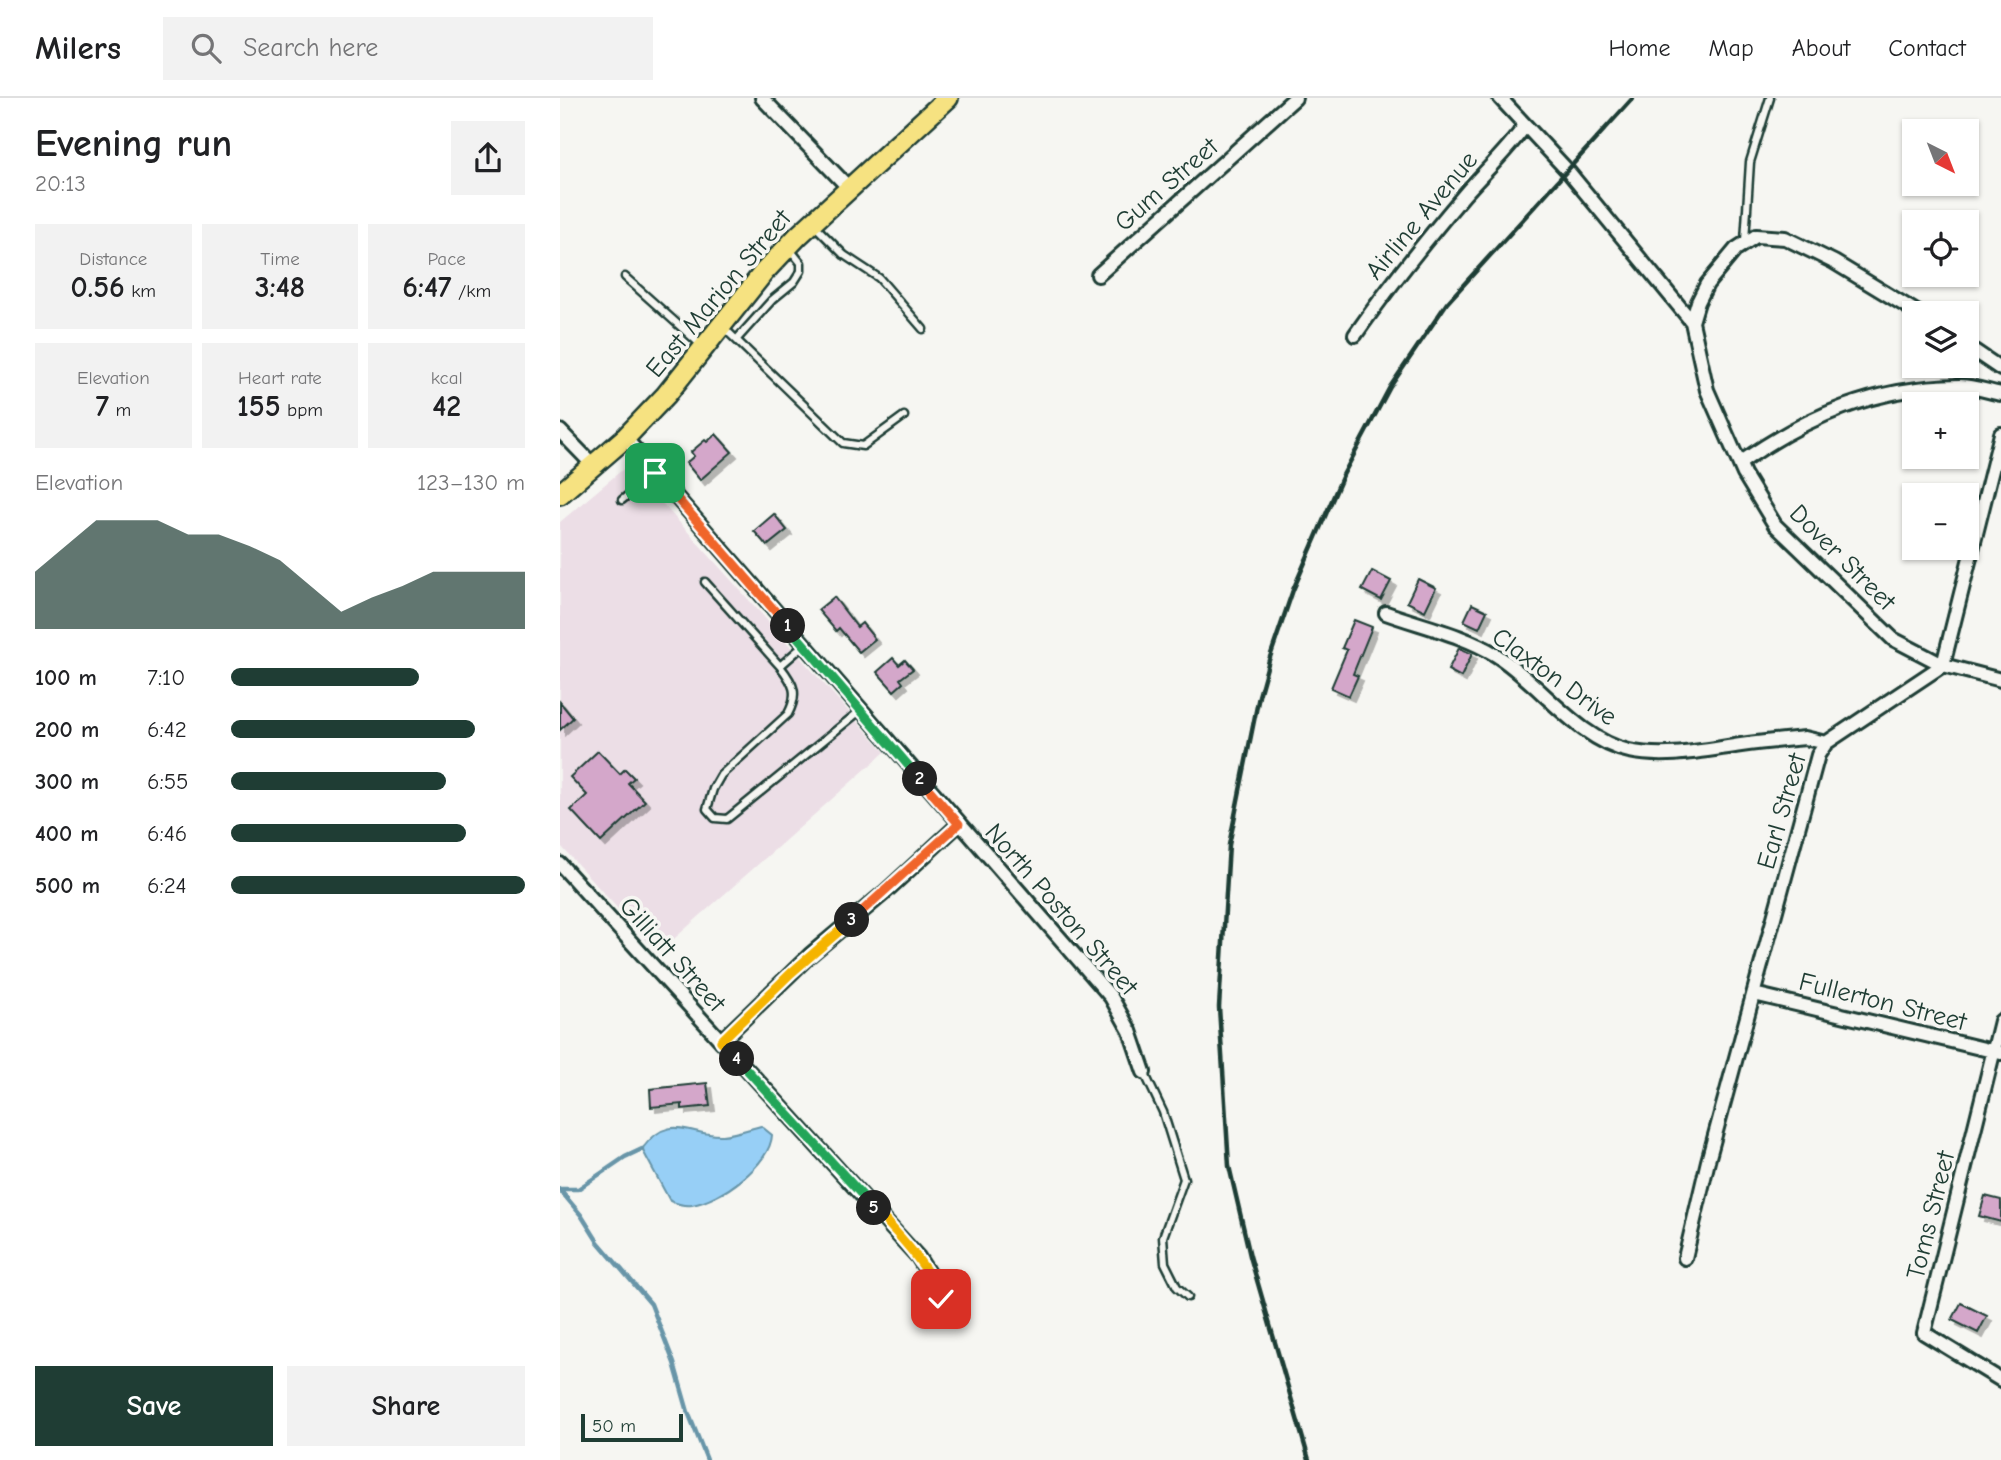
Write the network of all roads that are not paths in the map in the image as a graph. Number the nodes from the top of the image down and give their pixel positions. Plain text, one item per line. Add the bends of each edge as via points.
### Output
1 (762, 98) edge
2 (948, 98) edge
3 (1295, 98) edge
4 (1500, 98) edge
5 (1770, 98) edge
6 (1524, 127) junction
7 (849, 188) junction
8 (811, 223) junction
9 (1745, 243) junction
10 (788, 247) junction
11 (1098, 275) dead end
12 (625, 277) dead end
13 (1902, 303) edge
14 (1692, 322) junction
15 (722, 325) junction
16 (923, 329) dead end
17 (1355, 335) dead end
18 (737, 339) junction
19 (705, 349) junction
20 (1979, 354) edge
21 (2001, 369) edge
22 (2001, 394) edge
23 (904, 416) dead end
24 (560, 431) edge
25 (2001, 434) edge
26 (625, 438) junction
27 (1740, 463) junction
28 (594, 466) junction
29 (655, 473) junction
30 (560, 494) edge
31 (622, 500) dead end
32 (705, 582) dead end
33 (1386, 613) dead end
34 (804, 645) junction
35 (1942, 665) junction
36 (780, 666) junction
37 (2001, 680) edge
38 (861, 710) junction
39 (1826, 743) junction
40 (959, 824) junction
41 (560, 864) edge
42 (1754, 994) junction
43 (2001, 1021) edge
44 (721, 1041) junction
45 (1998, 1052) edge
46 (1144, 1072) joint
47 (1685, 1258) dead end
48 (1188, 1297) dead end
49 (941, 1299) dead end
50 (2001, 1380) edge

1 - 7 street
2 - 7 main road, East Marion Street
3 - 11 street, Gum Street
4 - 6 street, Dover Street
5 - 9 lane via 1750,162
6 - 14 street, Dover Street via 1567,170
6 - 17 street, Airline Avenue via 1438,225
7 - 8 main road, East Marion Street
8 - 10 main road, East Marion Street
8 - 16 lane via 879,278
9 - 13 street via 1756,236 1785,238
9 - 14 street via 1707,284
10 - 15 main road, East Marion Street
10 - 18 lane via 801,263 801,271
12 - 19 lane
14 - 27 street, Dover Street via 1707,390
15 - 18 lane
15 - 19 main road, East Marion Street
18 - 23 lane via 843,443 863,446
19 - 26 main road, East Marion Street
20 - 21 street
22 - 27 street via 1960,386 1869,397 1821,415
24 - 28 street
25 - 35 street
26 - 28 main road, East Marion Street
26 - 29 street, North Poston Street
27 - 35 street, Dover Street via 1776,525 1893,639
28 - 30 main road, East Marion Street
29 - 31 lane
29 - 34 street, North Poston Street
32 - 36 lane
33 - 39 street, Claxton Drive via 1493,654 1576,722 1626,751 1671,754 1805,738
34 - 36 lane
34 - 38 street, North Poston Street
35 - 37 street, Dover Street
35 - 39 street, Earl Street
36 - 38 lane via 794,688 794,702 788,714 721,775 707,809 715,818 727,819
38 - 40 street, North Poston Street
39 - 42 street, Earl Street via 1818,755
40 - 44 street
40 - 46 street, North Poston Street via 1111,998 1127,1024
41 - 44 street, Gilliatt Street
42 - 45 street, Fullerton Street
42 - 47 street, Earl Street
43 - 45 street, Toms Street
44 - 49 street, Gilliatt Street via 918,1257
45 - 50 street, Toms Street via 1924,1333
46 - 48 lane via 1163,1112 1184,1179 1163,1237 1165,1263 1177,1287

